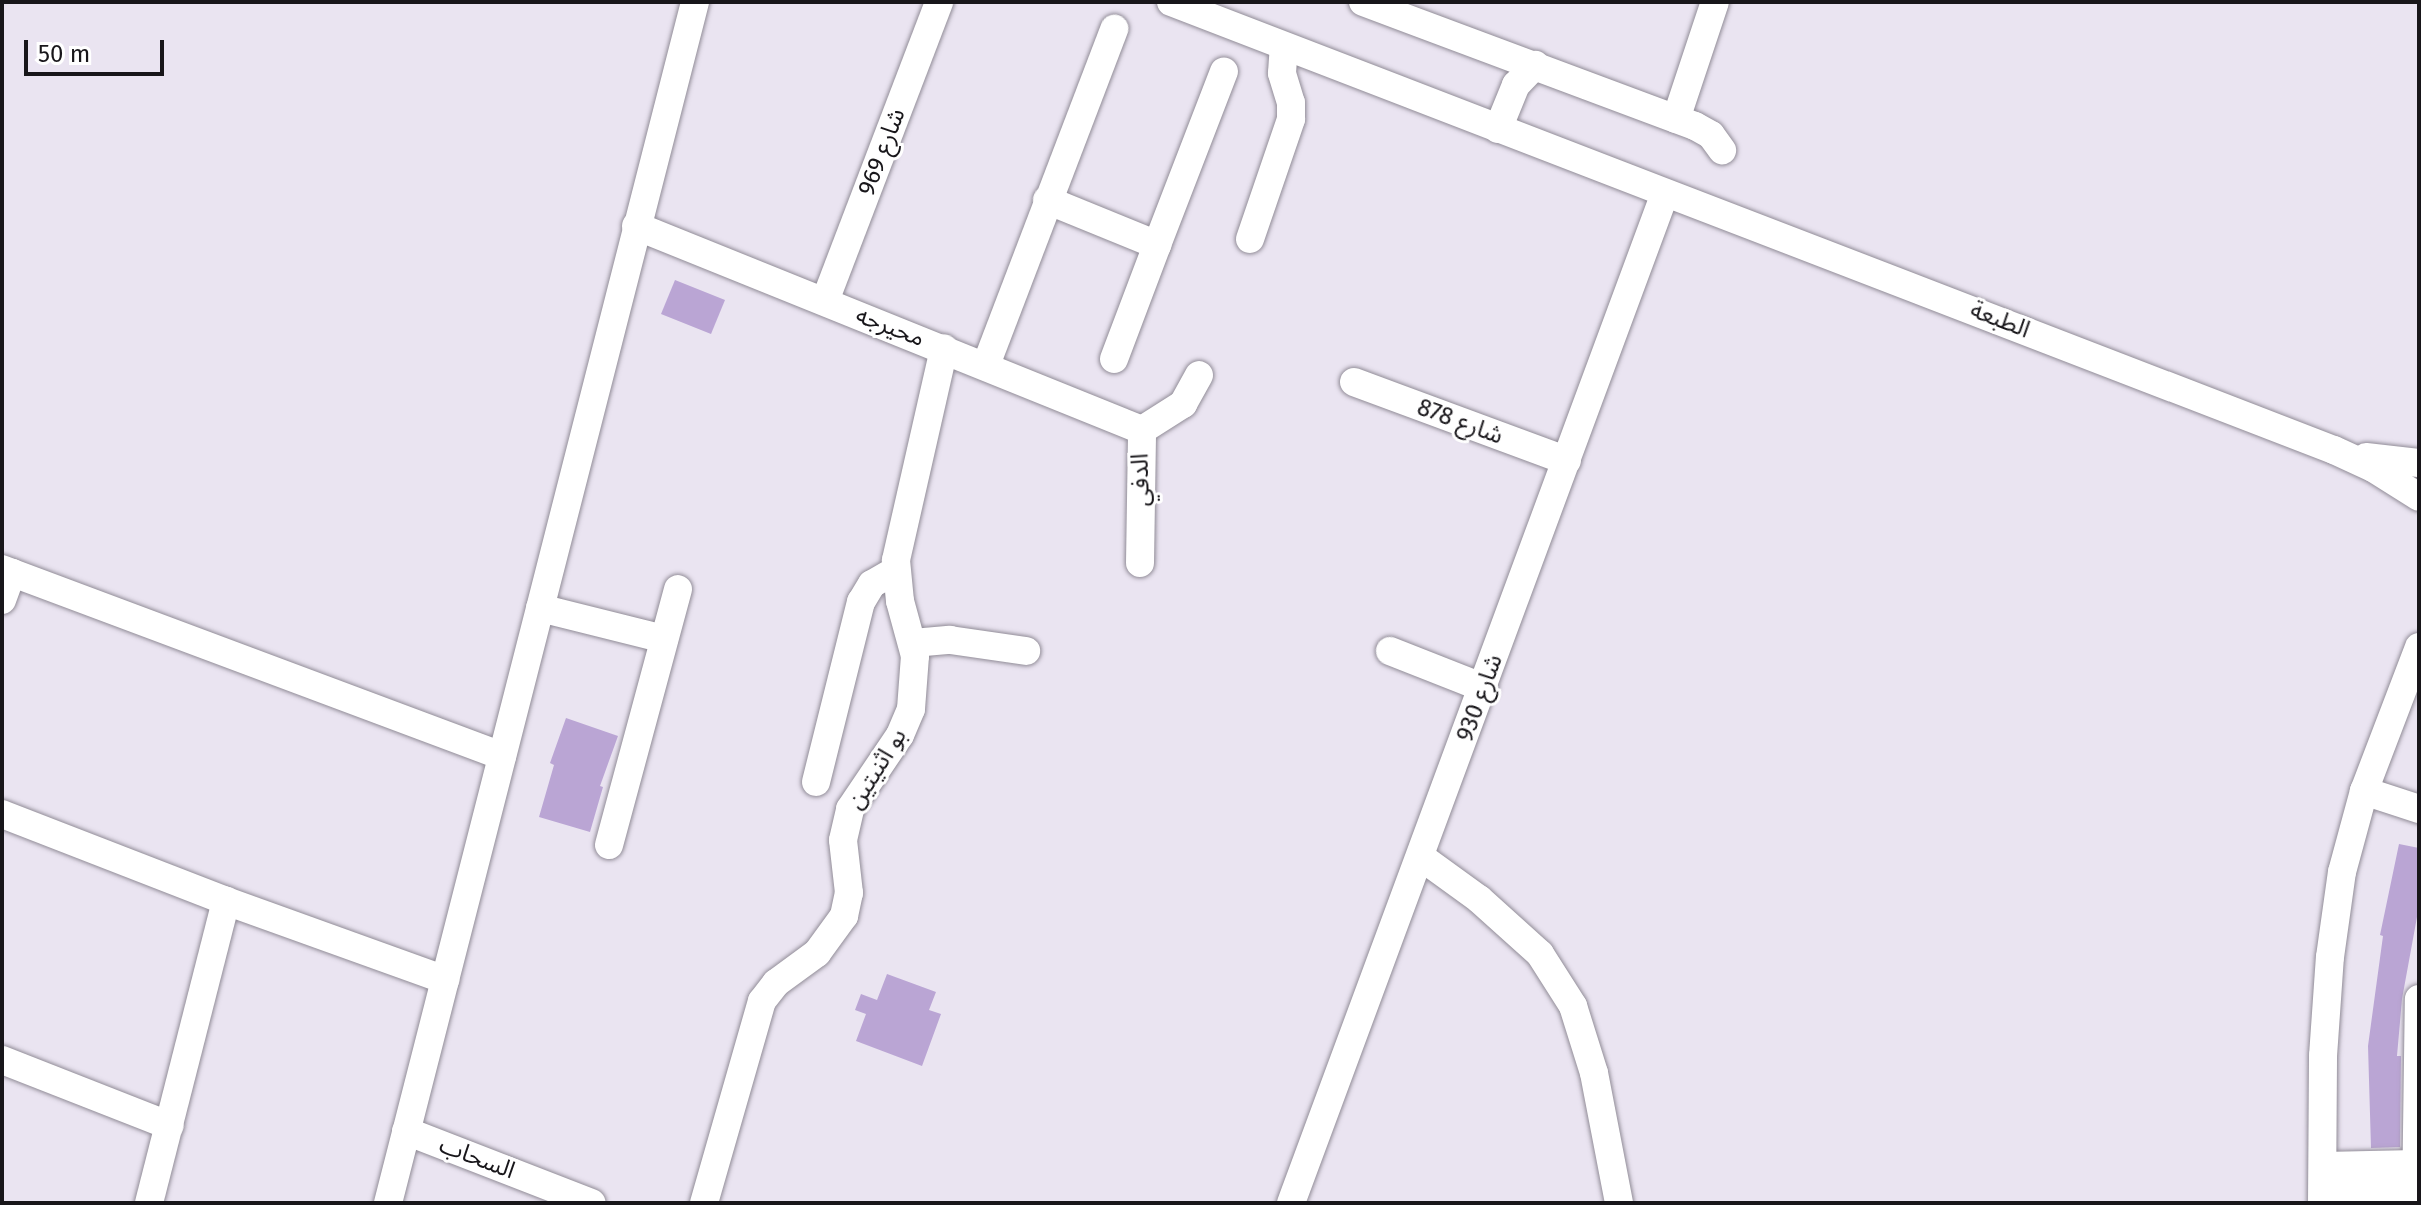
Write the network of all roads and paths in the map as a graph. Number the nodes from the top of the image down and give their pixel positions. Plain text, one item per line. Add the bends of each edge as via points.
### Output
1 (695, 2) edge
2 (939, 2) edge
3 (1171, 2) edge
4 (1363, 2) edge
5 (1715, 2) edge
6 (1114, 29) dead end
7 (1284, 47) junction
8 (1535, 65) junction
9 (1224, 71) dead end
10 (1676, 119) junction
11 (1498, 129) junction
12 (1722, 150) dead end
13 (1665, 193) junction
14 (1047, 200) junction
15 (636, 226) junction
16 (1250, 239) dead end
17 (1157, 245) junction
18 (825, 301) junction
19 (944, 348) junction
20 (1114, 359) dead end
21 (986, 365) junction
22 (1199, 375) dead end
23 (1354, 382) dead end
24 (1142, 430) junction
25 (2334, 450) junction
26 (1567, 461) junction
27 (2419, 463) edge
28 (2419, 497) edge
29 (1140, 563) dead end
30 (896, 570) junction
31 (7, 571) edge
32 (678, 589) dead end
33 (2, 600) edge
34 (540, 608) junction
35 (664, 639) junction
36 (913, 643) junction
37 (2419, 647) edge
38 (1026, 651) dead end
39 (1390, 651) dead end
40 (1484, 688) junction
41 (502, 756) junction
42 (816, 782) dead end
43 (2364, 791) junction
44 (2419, 809) edge
45 (2, 814) edge
46 (609, 845) dead end
47 (1421, 857) junction
48 (226, 901) junction
49 (445, 980) junction
50 (2419, 999) edge
51 (2, 1060) edge
52 (170, 1126) junction
53 (406, 1131) junction
54 (2416, 1185) edge
55 (2323, 1187) edge
56 (149, 1203) edge
57 (388, 1203) edge
58 (592, 1203) edge
59 (704, 1203) edge
60 (1291, 1203) edge
61 (1619, 1203) edge

1 - 15 street
2 - 18 street, شارع 969
3 - 7 street, الطبعة
4 - 8 street
5 - 10 street
6 - 14 street
7 - 11 street, الطبعة
7 - 16 street via 1282,73 1291,119
8 - 10 street
8 - 11 street via 1516,85
9 - 17 street
10 - 12 street via 1703,130
11 - 13 street, الطبعة
13 - 25 street, الطبعة
13 - 26 street, شارع 930
14 - 17 street
14 - 21 street
15 - 18 street, محيرجه
15 - 34 street
17 - 20 street
18 - 19 street, محيرجه
19 - 21 street, محيرجه
19 - 30 street, بو اثنيتين
21 - 24 street, محيرجه
22 - 24 street, الدفي via 1183,404
23 - 26 street, شارع 878
24 - 29 street, الدفي
25 - 27 street
25 - 28 street
26 - 40 street, شارع 930
30 - 36 street, بو اثنيتين
30 - 42 street via 872,584 861,602
31 - 33 street
31 - 41 street
32 - 35 street
34 - 35 street
34 - 41 street
35 - 46 street
36 - 38 street via 950,640
36 - 59 street, بو اثنيتين via 915,682 907,723 857,794 845,824 849,893 844,916 817,953 776,983 762,1001
37 - 43 street
39 - 40 street
40 - 47 street, شارع 930
41 - 49 street
43 - 44 street
43 - 55 street via 2342,872 2330,957
45 - 48 street
47 - 60 street, شارع 930
47 - 61 street via 1479,899 1540,954 1573,1006 1594,1073
48 - 49 street
48 - 52 street
49 - 53 street
50 - 54 street
51 - 52 street
52 - 56 street
53 - 57 street
53 - 58 street, السحاب
54 - 55 street

